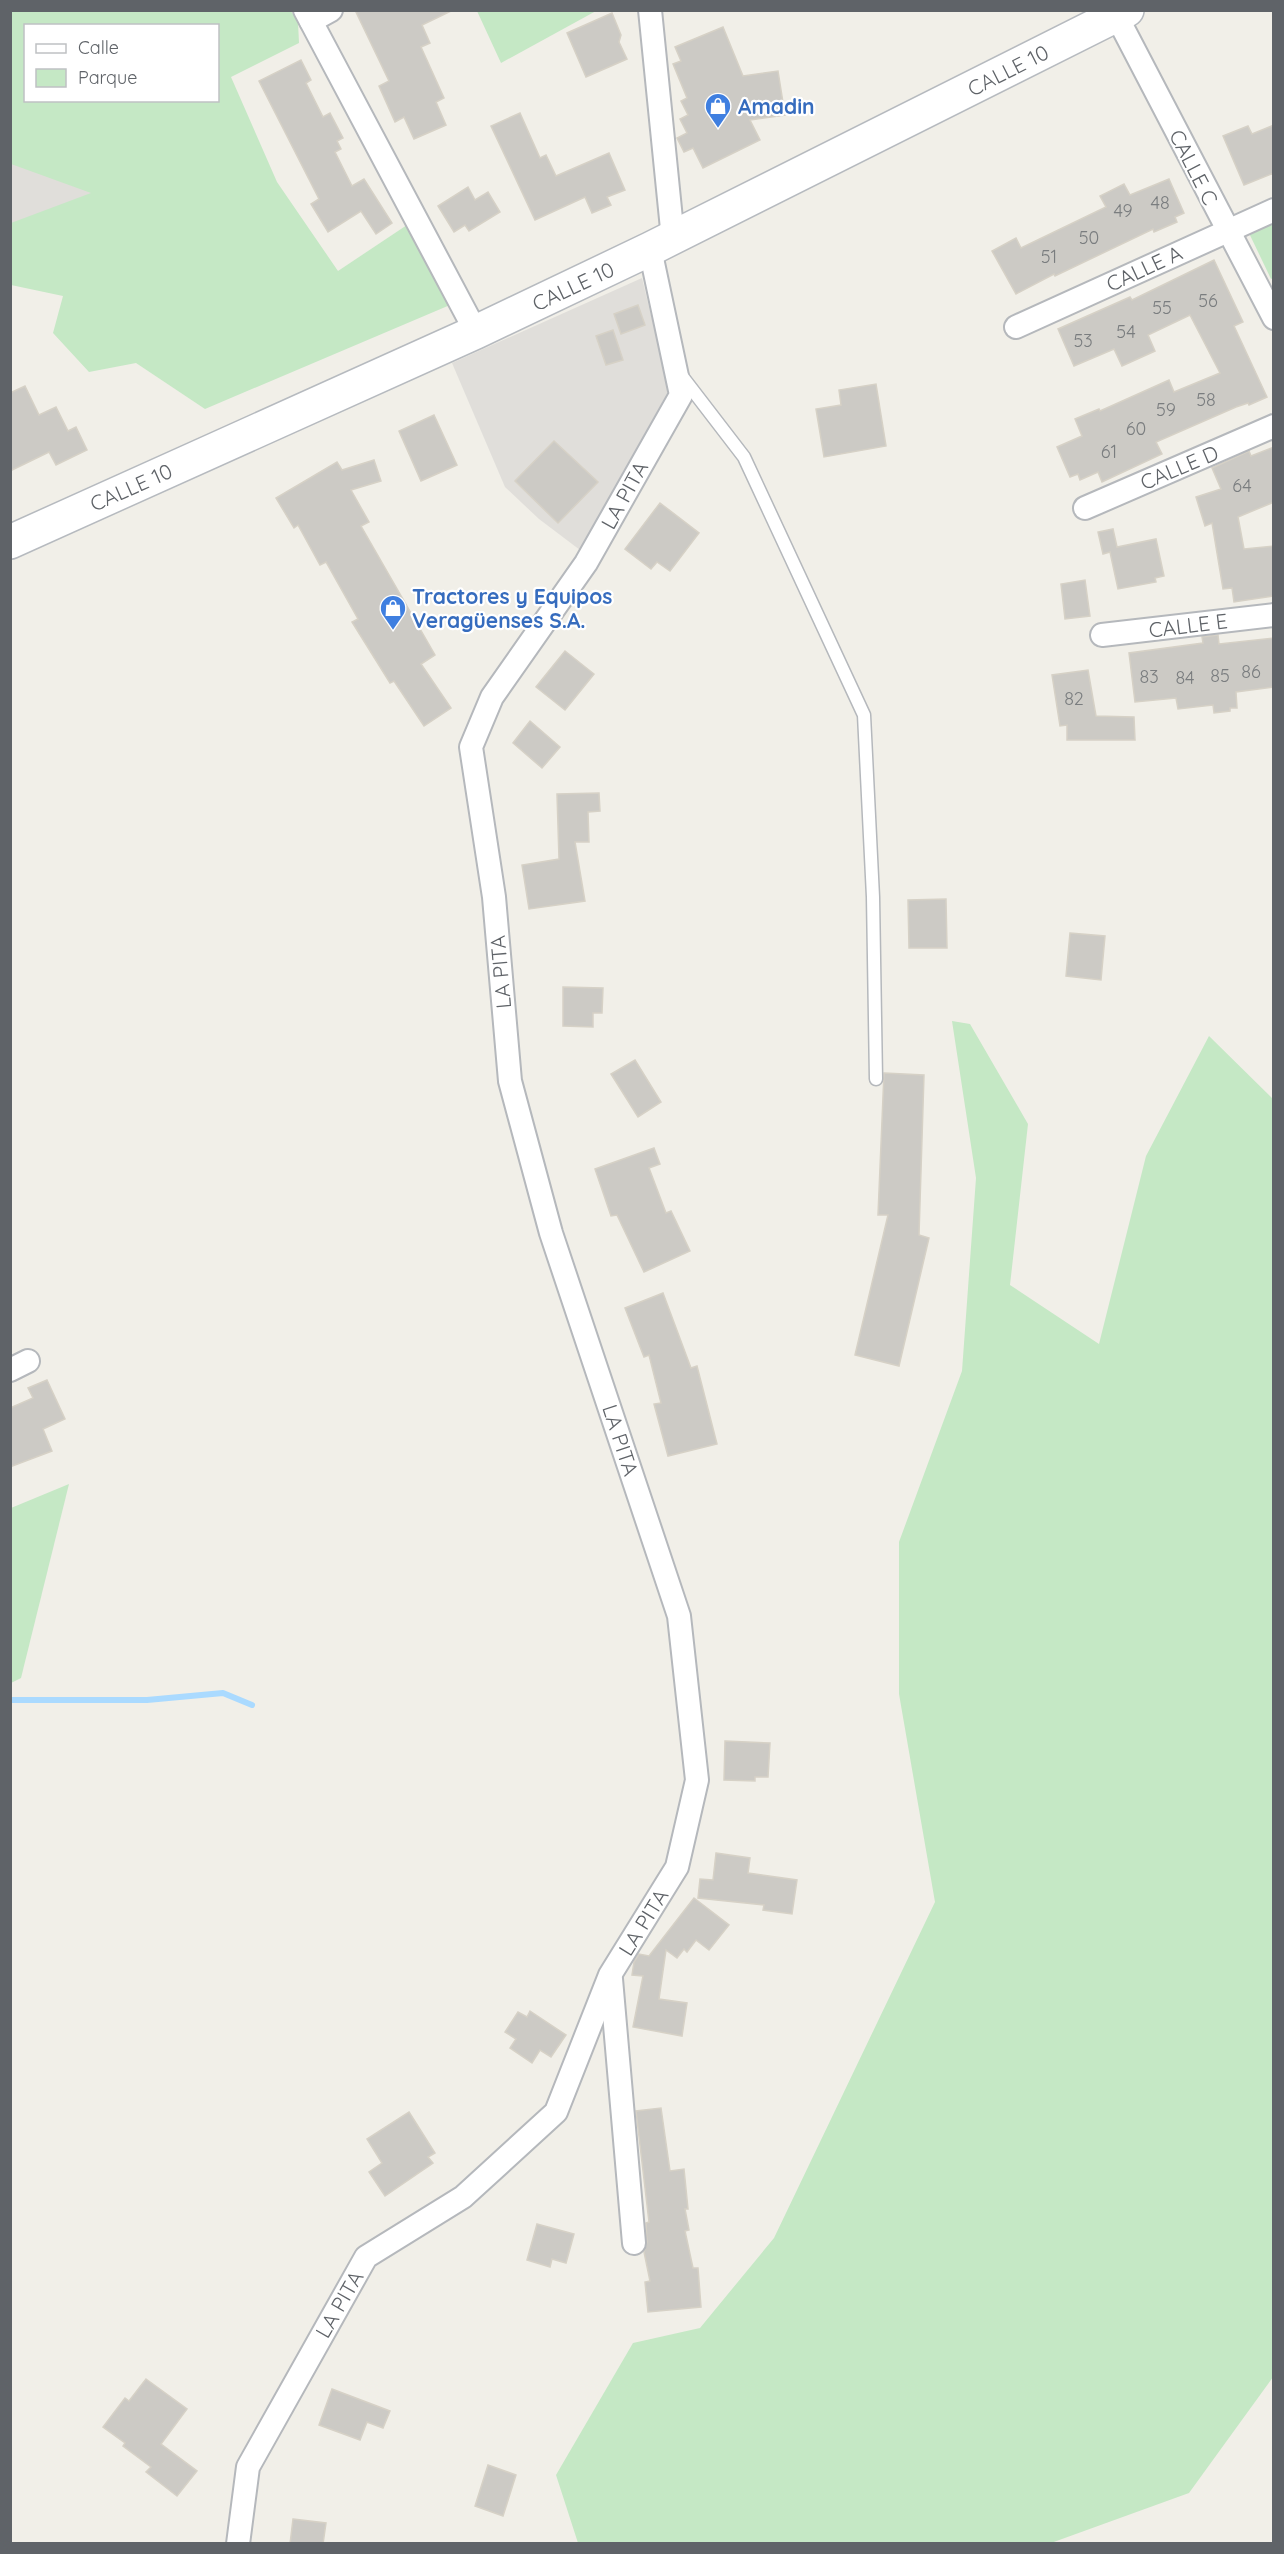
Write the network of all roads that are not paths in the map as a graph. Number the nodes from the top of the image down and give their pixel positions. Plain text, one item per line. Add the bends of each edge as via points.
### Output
1 (331, 10) edge
2 (650, 10) edge
3 (1121, 13) edge
4 (308, 16) edge
5 (1274, 210) edge
6 (1227, 230) junction
7 (662, 244) junction
8 (1274, 318) edge
9 (1016, 327) dead end
10 (476, 332) junction
11 (675, 367) junction
12 (1274, 426) edge
13 (1085, 508) dead end
14 (10, 542) edge
15 (1274, 615) edge
16 (1102, 635) dead end
17 (876, 1079) dead end
18 (610, 1975) junction
19 (634, 2244) dead end
20 (238, 2544) edge

1 - 4 street
2 - 7 street, LA PITA
3 - 6 street, CALLE C
3 - 7 main road, CALLE 10
4 - 10 street
5 - 6 street, CALLE A
6 - 8 street, CALLE C
6 - 9 street, CALLE A
7 - 10 main road, CALLE 10
7 - 11 street, LA PITA
10 - 14 main road, CALLE 10
11 - 17 lane via 744,457 864,715
11 - 18 street, LA PITA via 681,395 586,563 492,698 471,747 494,897 510,1081 551,1233 679,1616 697,1780 678,1867
12 - 13 street, CALLE D
15 - 16 street, CALLE E
18 - 19 street
18 - 20 street, LA PITA via 556,2112 463,2197 366,2257 248,2467

